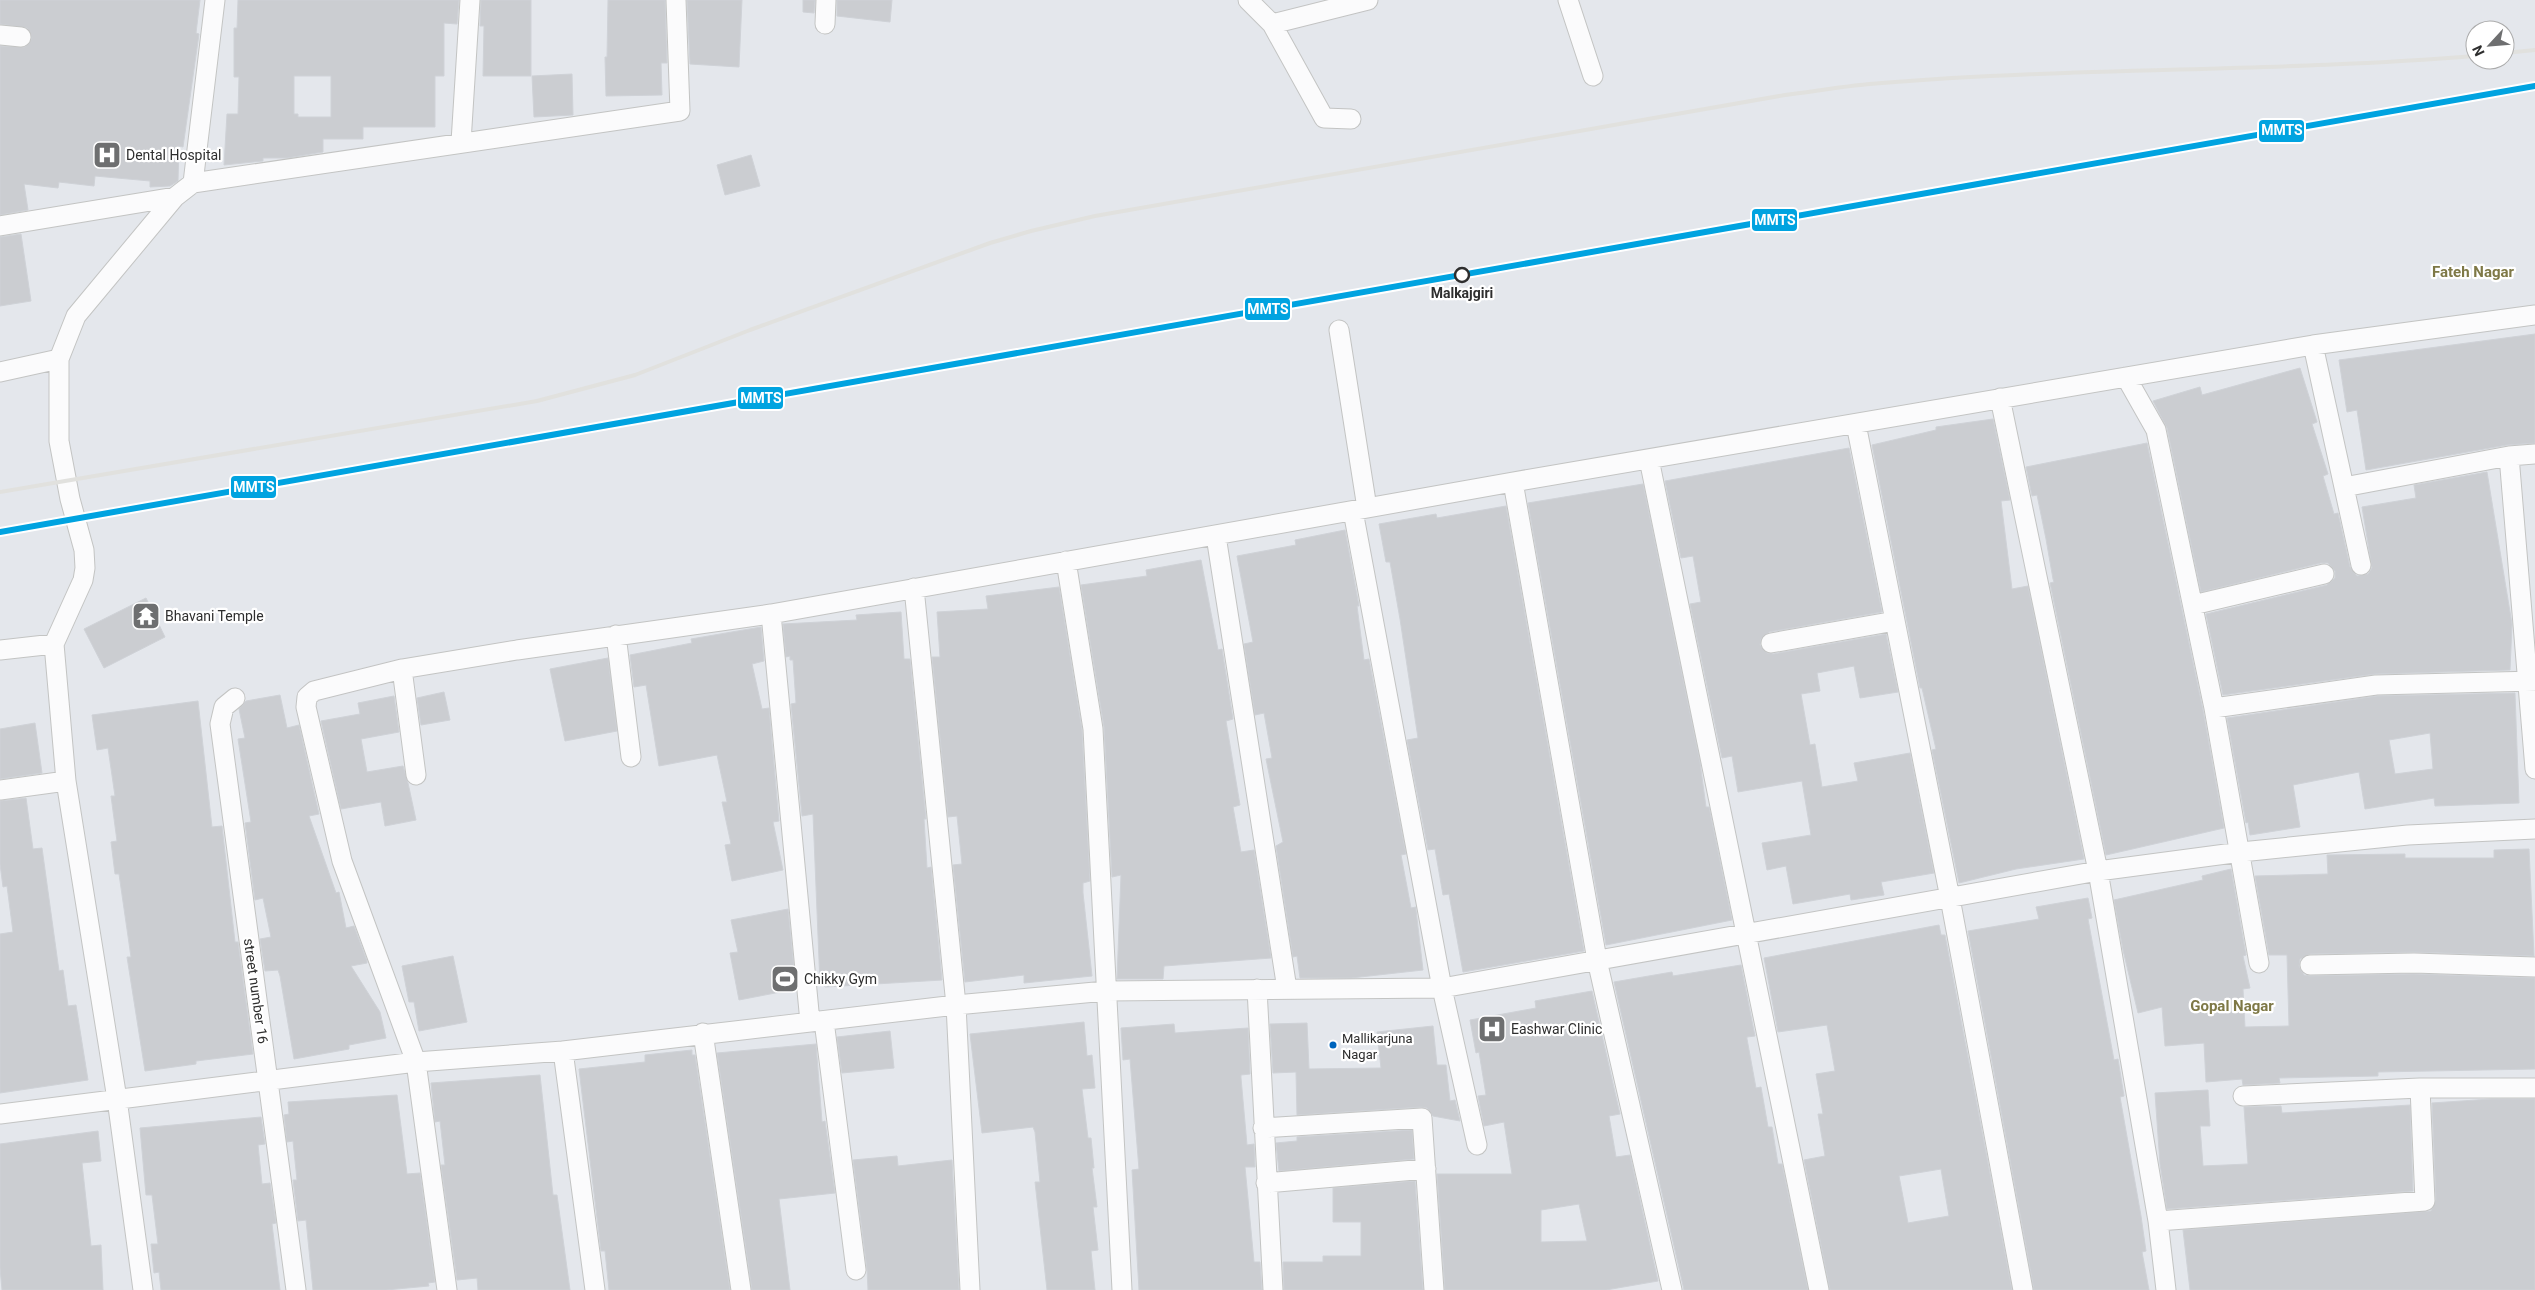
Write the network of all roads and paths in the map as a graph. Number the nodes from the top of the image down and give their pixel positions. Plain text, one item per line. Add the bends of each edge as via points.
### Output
1 (215, 0) edge
2 (470, 0) edge
3 (676, 0) edge
4 (826, 0) edge
5 (1248, 0) edge
6 (1368, 0) edge
7 (1568, 0) edge
8 (825, 24) dead end
9 (1272, 24) junction
10 (0, 35) edge
11 (21, 38) dead end
12 (1593, 76) dead end
13 (1351, 119) dead end
14 (461, 142) junction
15 (193, 183) junction
16 (175, 197) junction
17 (0, 226) edge
18 (2535, 315) edge
19 (1340, 330) dead end
20 (2313, 345) junction
21 (59, 359) junction
22 (0, 372) edge
23 (2126, 377) junction
24 (2000, 398) junction
25 (1856, 424) junction
26 (2535, 454) edge
27 (2509, 456) junction
28 (1649, 460) junction
29 (1514, 482) junction
30 (2344, 487) junction
31 (1360, 509) junction
32 (1216, 536) junction
33 (1066, 560) junction
34 (2362, 565) dead end
35 (2324, 574) dead end
36 (914, 588) junction
37 (2193, 605) junction
38 (771, 614) junction
39 (1895, 622) junction
40 (616, 636) junction
41 (1771, 643) dead end
42 (54, 644) junction
43 (0, 650) edge
44 (402, 669) junction
45 (2532, 682) edge
46 (234, 698) dead end
47 (2214, 708) junction
48 (631, 757) dead end
49 (2535, 770) edge
50 (416, 775) dead end
51 (66, 781) junction
52 (0, 790) edge
53 (2535, 829) edge
54 (2241, 852) junction
55 (2098, 871) junction
56 (1950, 898) junction
57 (1746, 934) junction
58 (1597, 960) junction
59 (2259, 963) dead end
60 (2310, 965) dead end
61 (2535, 967) edge
62 (1442, 988) junction
63 (1257, 989) junction
64 (1287, 989) junction
65 (1106, 991) junction
66 (956, 1004) junction
67 (817, 1022) junction
68 (703, 1033) junction
69 (563, 1051) junction
70 (416, 1062) junction
71 (268, 1080) junction
72 (2420, 1088) junction
73 (2535, 1088) edge
74 (2244, 1096) dead end
75 (117, 1099) junction
76 (0, 1114) edge
77 (1263, 1128) junction
78 (1477, 1145) dead end
79 (1426, 1169) junction
80 (1266, 1183) junction
81 (2158, 1221) junction
82 (856, 1270) dead end
83 (143, 1290) edge
84 (296, 1290) edge
85 (447, 1290) edge
86 (595, 1290) edge
87 (741, 1290) edge
88 (970, 1290) edge
89 (1122, 1290) edge
90 (1273, 1290) edge
91 (1434, 1290) edge
92 (1672, 1290) edge
93 (1819, 1290) edge
94 (2023, 1290) edge
95 (2166, 1290) edge

1 - 15 street
2 - 14 street
3 - 14 street via 680,112
4 - 8 street
5 - 9 street
6 - 9 street
7 - 12 street
9 - 13 street via 1324,118
10 - 11 street
14 - 15 street
15 - 16 street
16 - 17 street
16 - 21 street via 76,316
18 - 20 street
19 - 31 street
20 - 23 street
20 - 30 street
21 - 22 street
21 - 42 street via 59,441 84,550 85,568 83,580
23 - 24 street
23 - 37 street via 2156,430
24 - 25 street
24 - 55 street
25 - 28 street
25 - 39 street
26 - 27 street
27 - 30 street
27 - 45 street
28 - 29 street
28 - 57 street
29 - 31 street
29 - 58 street
30 - 34 street
31 - 32 street
31 - 62 street
32 - 33 street
32 - 64 street
33 - 36 street
33 - 65 street via 1092,728
35 - 37 street
36 - 38 street
36 - 66 street
37 - 47 street
38 - 40 street
38 - 67 street
39 - 41 street
39 - 56 street
40 - 44 street
40 - 48 street
42 - 43 street
42 - 51 street
44 - 50 street
44 - 70 street via 314,691 307,698 306,707 342,861
45 - 47 street via 2376,685
45 - 49 street
46 - 71 street, street number 16 via 224,707 220,724
47 - 54 street
51 - 52 street
51 - 75 street
53 - 54 street via 2408,835
54 - 55 street
54 - 59 street
55 - 56 street
55 - 81 street
56 - 57 street
56 - 94 street
57 - 58 street
57 - 93 street
58 - 62 street
58 - 92 street
60 - 61 street via 2414,963
62 - 64 street
62 - 78 street
63 - 64 street
63 - 65 street
63 - 77 street
65 - 66 street
65 - 89 street
66 - 67 street
66 - 88 street
67 - 68 street
67 - 82 street
68 - 69 street
68 - 87 street
69 - 70 street
69 - 86 street
70 - 71 street
70 - 85 street
71 - 75 street
71 - 84 street, street number 16
72 - 73 street
72 - 74 street
72 - 81 street via 2425,1201
75 - 76 street
75 - 83 street
77 - 79 street via 1422,1118
77 - 80 street
79 - 80 street
79 - 91 street
80 - 90 street
81 - 95 street

